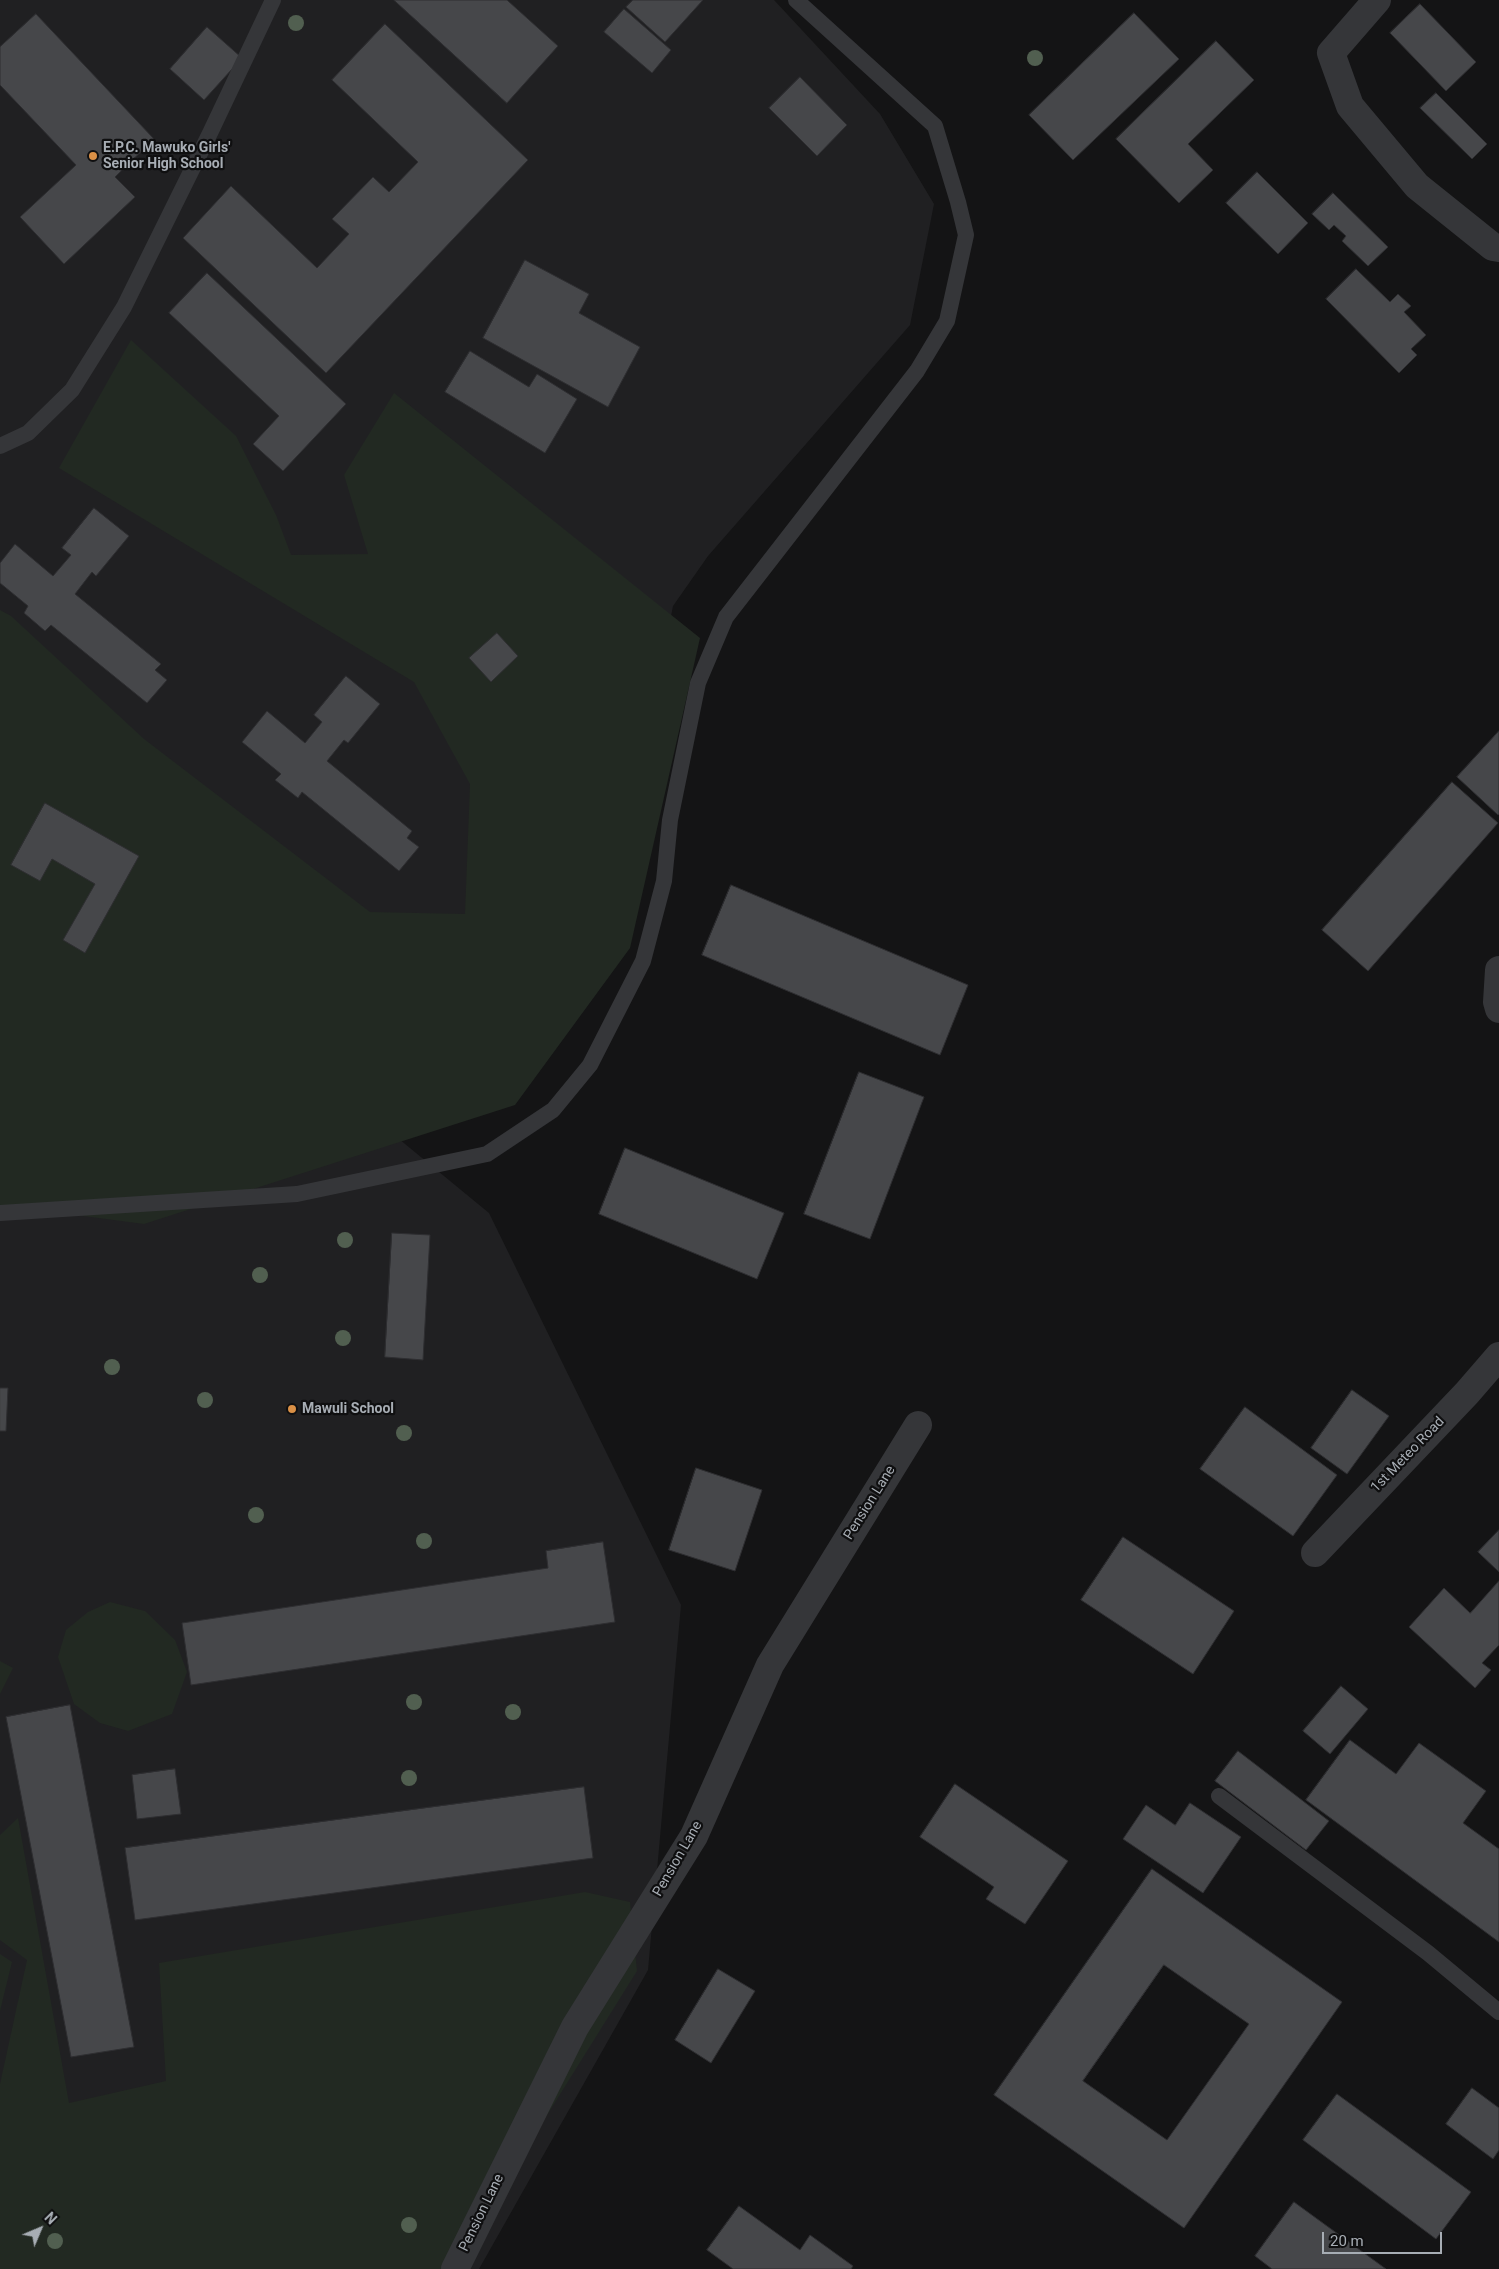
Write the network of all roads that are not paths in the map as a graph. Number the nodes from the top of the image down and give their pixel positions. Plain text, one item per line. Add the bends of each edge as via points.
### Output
1 (272, 0) edge
2 (796, 0) edge
3 (1377, 0) edge
4 (1499, 248) edge
5 (0, 446) edge
6 (1499, 970) edge
7 (1499, 1009) edge
8 (0, 1213) edge
9 (1499, 1356) edge
10 (918, 1425) dead end
11 (1315, 1553) dead end
12 (1219, 1796) dead end
13 (1499, 2012) edge
14 (455, 2269) edge

1 - 5 lane via 124,307 72,390 28,433
2 - 8 lane via 935,126 966,235 947,321 917,371 726,617 698,683 670,820 664,881 643,961 590,1065 553,1110 487,1154 297,1194
3 - 4 street via 1331,52 1350,106 1417,186 1493,248
6 - 7 street
9 - 11 street, 1st Meteo Road
10 - 14 street, Pension Lane via 770,1665 694,1836 575,2027
12 - 13 lane via 1428,1953

